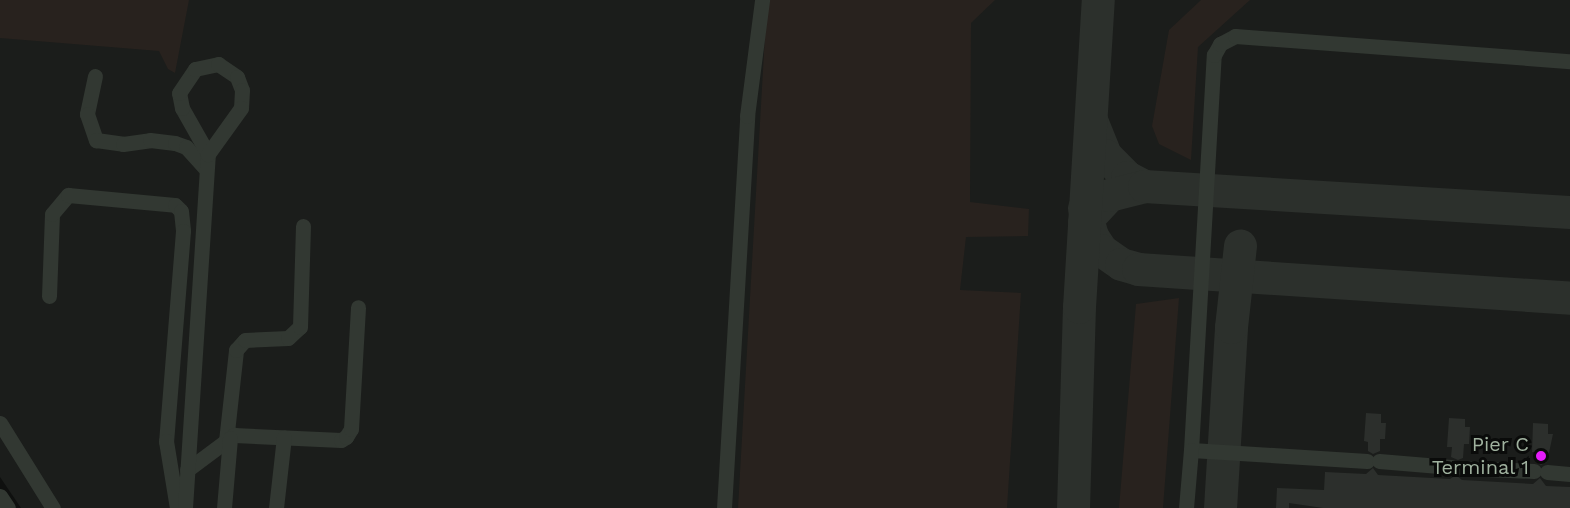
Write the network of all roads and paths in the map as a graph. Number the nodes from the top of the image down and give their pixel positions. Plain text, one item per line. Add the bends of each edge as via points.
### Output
1 (762, 0) edge
2 (1570, 61) edge
3 (95, 76) dead end
4 (207, 161) junction
5 (303, 226) dead end
6 (49, 296) dead end
7 (358, 307) dead end
8 (0, 423) edge
9 (284, 437) junction
10 (228, 439) junction
11 (1191, 450) junction
12 (187, 470) junction
13 (1570, 474) edge
14 (0, 496) edge
15 (8, 508) edge
16 (52, 508) edge
17 (177, 508) edge
18 (185, 508) edge
19 (224, 508) edge
20 (276, 508) edge
21 (724, 508) edge
22 (1186, 508) edge

1 - 21 street via 747,116
2 - 11 street via 1235,36 1220,44 1214,56
3 - 4 street via 87,114 96,140 106,144 150,140 176,143
4 - 4 street via 241,108 242,90 237,78 218,64 195,69 179,93
4 - 12 street
5 - 10 street via 300,327 288,338 245,340 236,350
6 - 17 street via 52,214 68,195 176,205 181,211 183,231 166,441
7 - 9 street via 351,429 346,437
8 - 16 street
9 - 10 street
9 - 20 street
10 - 12 street
10 - 19 street
11 - 13 street
11 - 22 street
12 - 18 street
14 - 15 street

